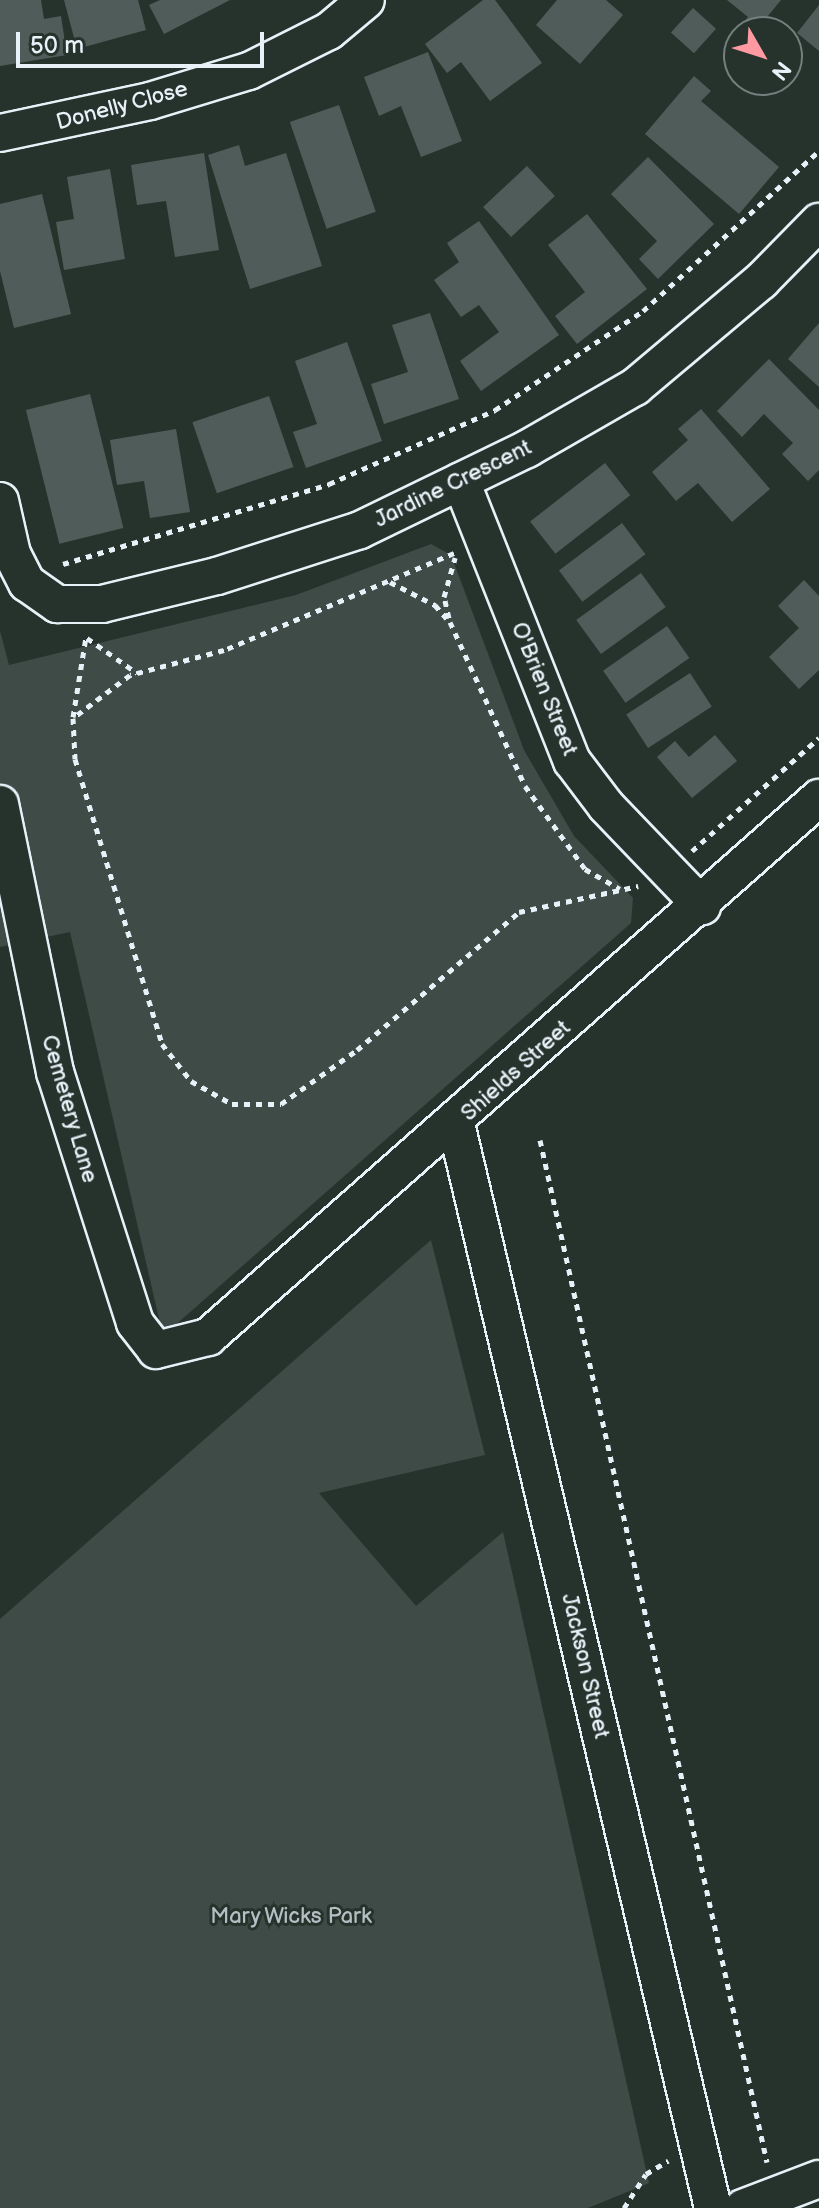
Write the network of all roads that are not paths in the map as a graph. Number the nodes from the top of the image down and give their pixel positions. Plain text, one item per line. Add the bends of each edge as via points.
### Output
1 (366, 0) edge
2 (0, 133) edge
3 (819, 222) edge
4 (461, 481) junction
5 (0, 501) edge
6 (819, 798) edge
7 (0, 804) edge
8 (702, 906) junction
9 (456, 1124) junction
10 (208, 1337) joint
11 (819, 2179) edge
12 (727, 2204) edge

1 - 2 street, Donelly Close via 329,31 249,71 108,111
3 - 4 street, Jardine Crescent via 761,281 635,387
4 - 5 street, Jardine Crescent via 360,530 86,621 27,583
4 - 8 street, O'Brien Street via 572,761
6 - 8 street, Shields Street
7 - 10 street, Cemetery Lane via 55,1072 135,1323 156,1350
8 - 9 street, Shields Street
9 - 10 street, Shields Street
9 - 12 street, Jackson Street via 699,2150
11 - 12 street

